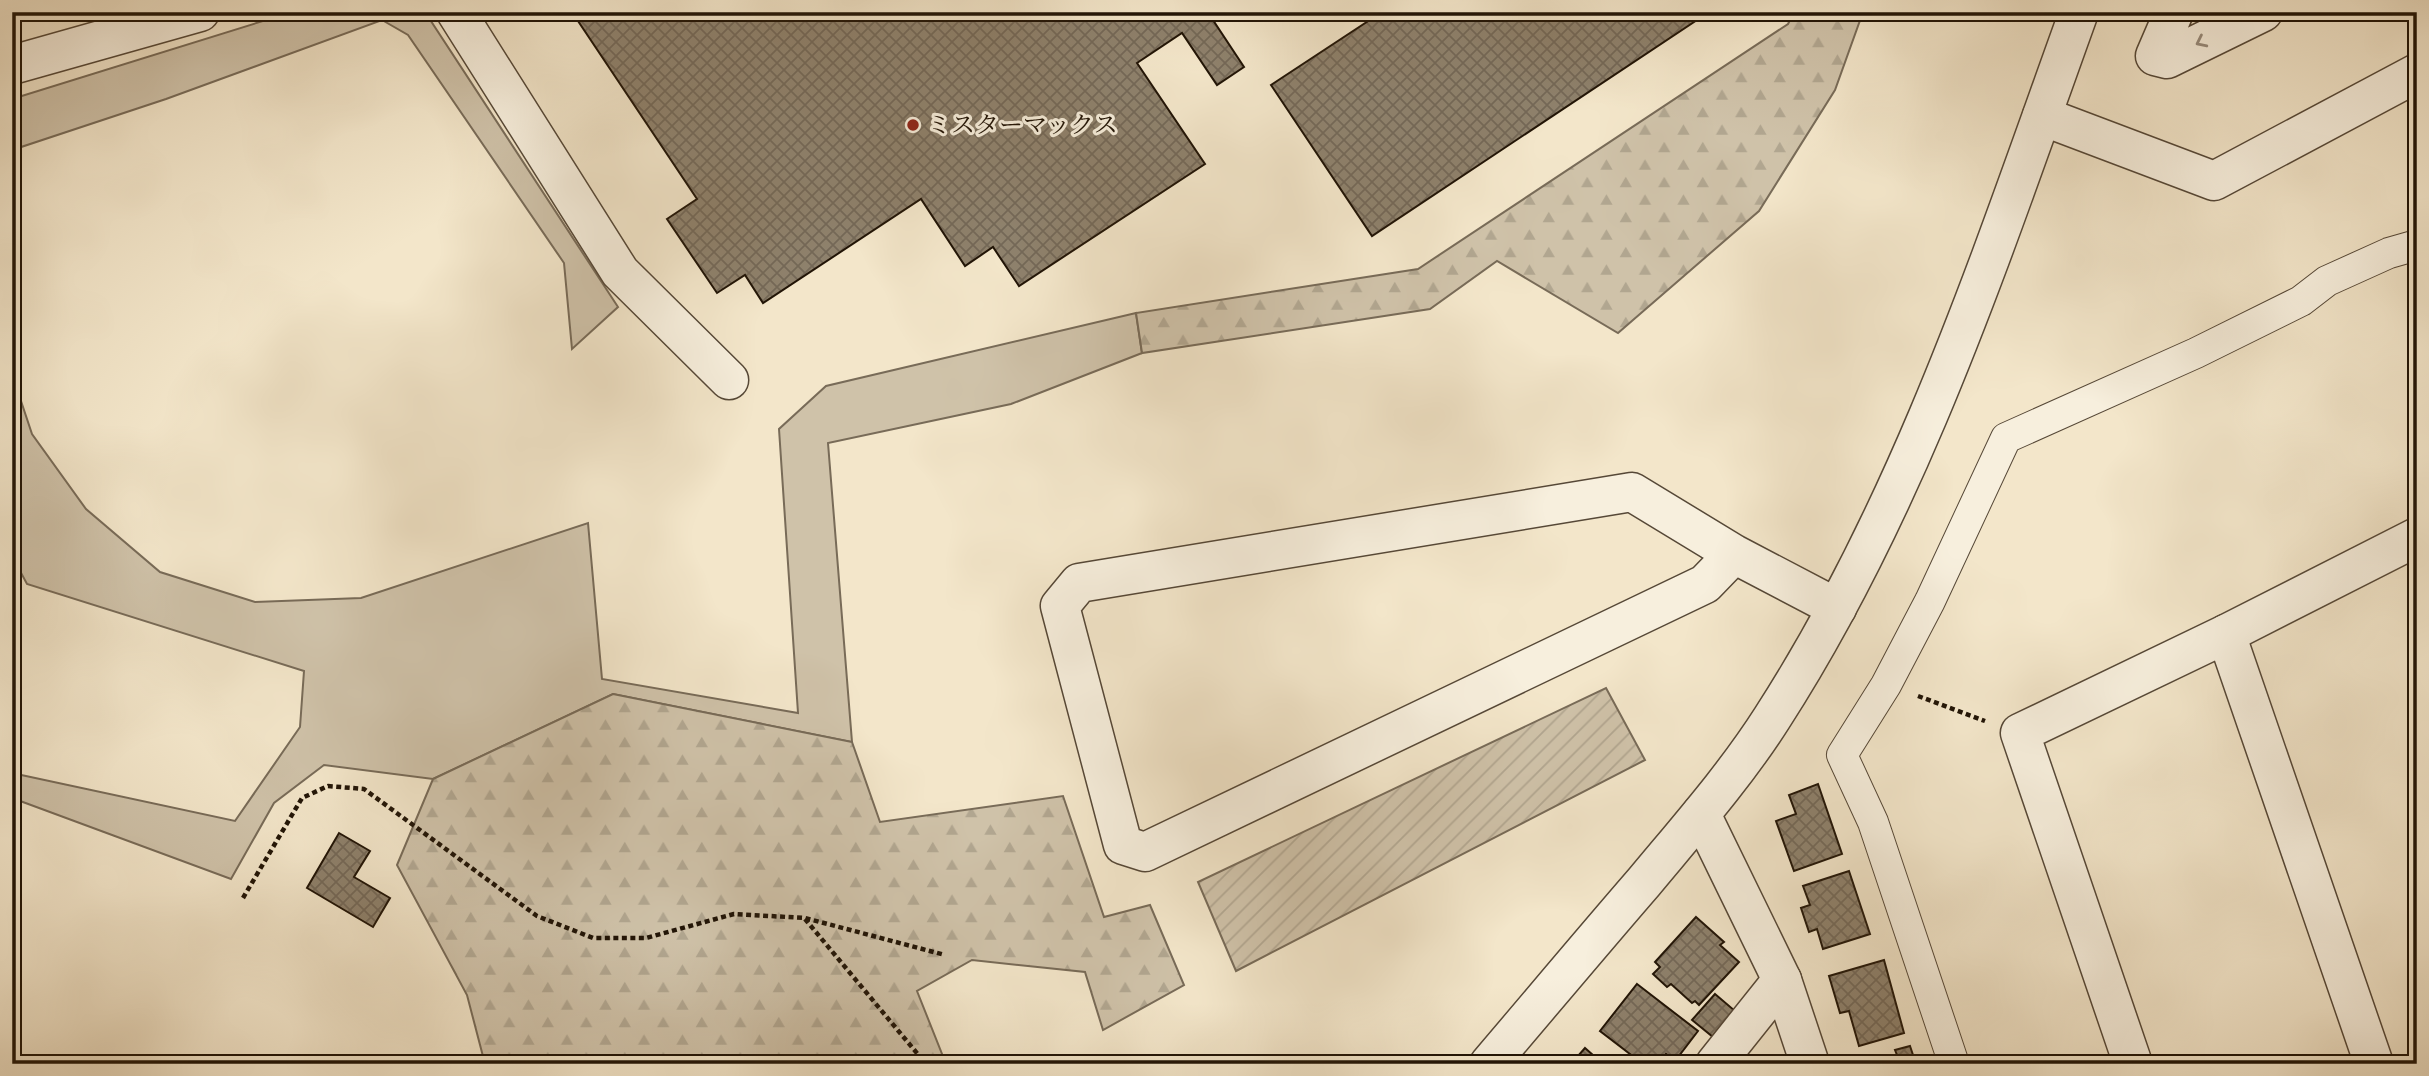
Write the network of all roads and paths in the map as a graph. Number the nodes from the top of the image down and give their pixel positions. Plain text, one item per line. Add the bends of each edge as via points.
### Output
1 (200, 12) edge
2 (456, 12) edge
3 (2079, 12) edge
4 (2174, 12) edge
5 (2263, 12) edge
6 (12, 65) edge
7 (2417, 72) edge
8 (2042, 116) junction
9 (2417, 244) edge
10 (729, 380) dead end
11 (2417, 537) edge
12 (1734, 554) junction
13 (1837, 608) junction
14 (2226, 635) junction
15 (1886, 685) junction
16 (2020, 733) junction
17 (1701, 814) junction
18 (243, 898) dead end
19 (804, 918) junction
20 (945, 955) dead end
21 (1782, 981) junction
22 (926, 1064) edge
23 (1489, 1064) edge
24 (1714, 1064) edge
25 (1810, 1064) edge
26 (1954, 1064) edge
27 (2133, 1064) edge
28 (2374, 1064) edge

1 - 6 street
2 - 10 street via 620,272
3 - 8 street
5 -> 4 street via 2167,59 2155,56
7 - 8 street via 2214,181
8 - 13 street via 1955,353 1876,534
9 - 15 street via 2327,281 2301,300 2196,353 2006,438
11 - 14 street
12 - 12 street via 1632,492 1079,583 1060,606 1123,845 1145,852 1704,584
12 - 13 street
13 - 17 street via 1771,719
14 - 16 street
14 - 28 street
15 - 16 path
15 - 26 street via 1842,755 1873,822
16 - 27 street
17 - 21 street
17 - 23 street
18 - 19 path via 302,798 328,786 363,789 537,916 593,938 646,938 734,914
19 - 20 path
19 - 22 path
21 - 24 street
21 - 25 street

